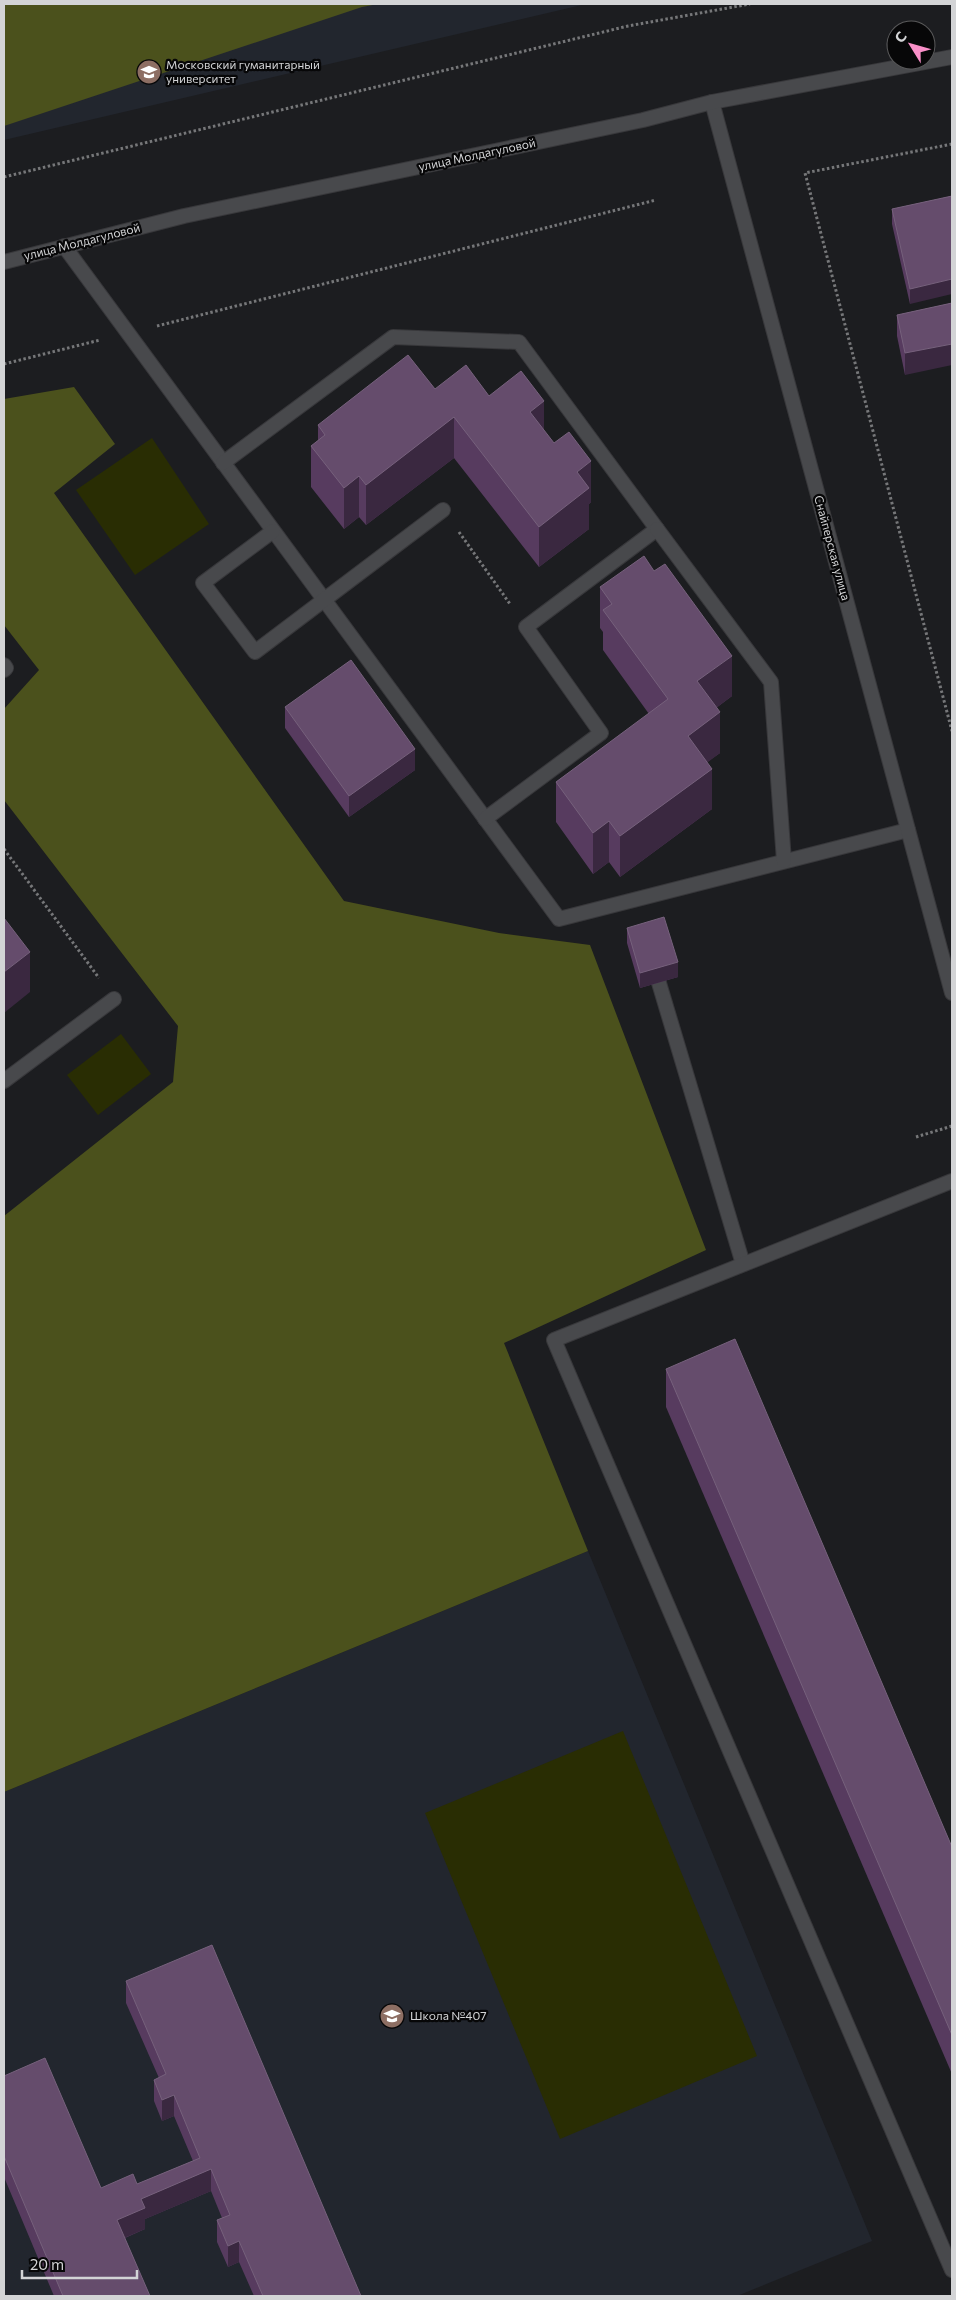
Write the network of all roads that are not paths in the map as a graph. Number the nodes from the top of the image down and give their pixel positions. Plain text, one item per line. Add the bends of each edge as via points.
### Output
1 (952, 57) edge
2 (712, 102) junction
3 (64, 246) junction
4 (4, 262) edge
5 (223, 463) junction
6 (443, 510) road end
7 (657, 529) junction
8 (273, 531) junction
9 (324, 599) junction
10 (4, 665) edge
11 (4, 670) edge
12 (485, 819) junction
13 (908, 830) junction
14 (784, 861) junction
15 (659, 983) edge
16 (952, 993) edge
17 (114, 999) road end
18 (4, 1081) edge
19 (952, 1181) edge
20 (743, 1264) junction
21 (952, 2270) edge

1 - 2 street, улица Молдагуловой
2 - 3 street, улица Молдагуловой via 643,120 184,216
2 - 13 street, Снайперская улица
3 - 4 street, улица Молдагуловой
3 - 5 street
5 - 7 street via 393,337 519,342
5 - 8 street
6 - 9 street
7 - 12 street via 526,627 601,733
7 - 14 street via 771,682
8 - 9 street
8 - 9 street via 203,583 254,652
9 - 12 street
10 - 11 street
12 - 14 street via 558,919
13 - 14 street
13 - 16 street, Снайперская улица
15 - 20 street
17 - 18 street
19 - 20 street
20 - 21 street via 554,1340

